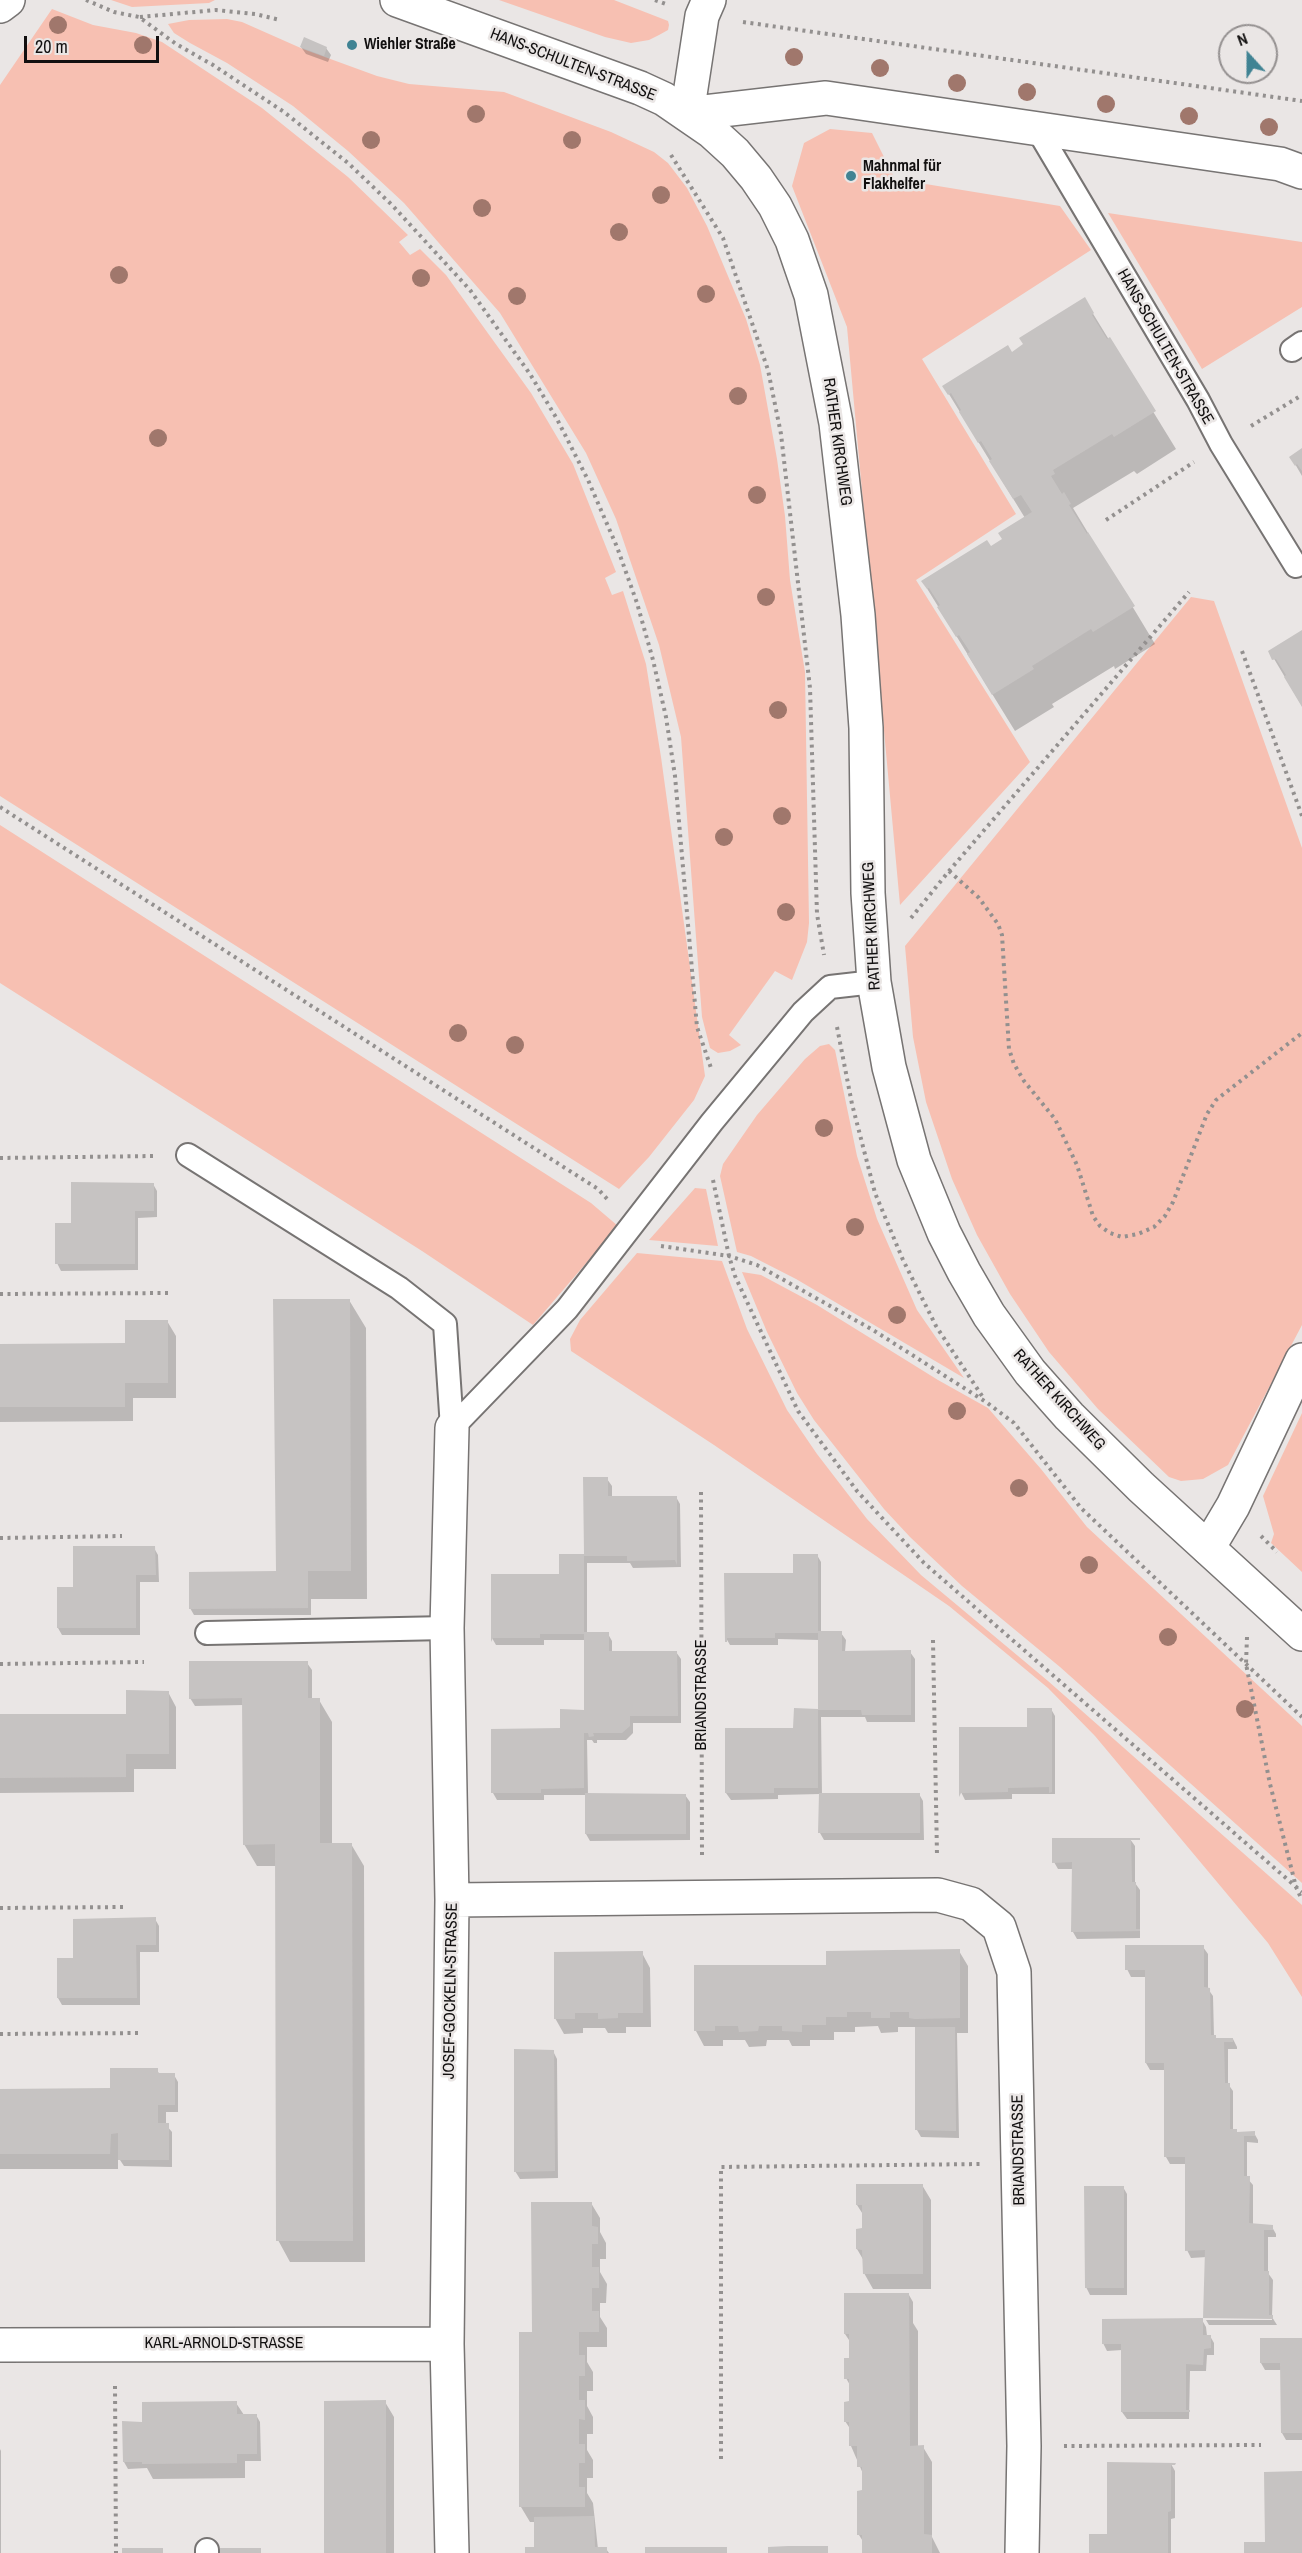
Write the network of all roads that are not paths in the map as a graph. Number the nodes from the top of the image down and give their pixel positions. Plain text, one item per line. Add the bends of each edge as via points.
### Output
1 (8, 0) edge
2 (397, 0) edge
3 (0, 6) edge
4 (705, 8) edge
5 (687, 114) junction
6 (1036, 127) junction
7 (1302, 172) edge
8 (1296, 566) dead end
9 (874, 982) junction
10 (188, 1155) road end
11 (1302, 1360) edge
12 (452, 1428) junction
13 (1208, 1548) junction
14 (447, 1628) junction
15 (207, 1633) dead end
16 (1302, 1634) edge
17 (452, 1900) junction
18 (447, 2344) junction
19 (0, 2345) edge
20 (452, 2553) edge
21 (1022, 2553) edge

1 - 3 street
2 - 5 street, HANS-SCHULTEN-STRASSE via 640,88
4 - 5 street
5 - 6 street via 826,98
5 - 9 street, RATHER KIRCHWEG via 735,153 766,192 792,240 816,314 838,435 858,615
6 - 7 street via 1280,164
6 - 8 lane, HANS-SCHULTEN-STRASSE
9 - 12 lane via 830,987 803,1012 567,1309
9 - 13 street, RATHER KIRCHWEG via 906,1133 944,1233 964,1272 1000,1331 1049,1394
10 - 12 lane via 399,1288 446,1324
11 - 13 street via 1233,1506
12 - 14 street, JOSEF-GOCKELN-STRASSE
13 - 16 street, RATHER KIRCHWEG
14 - 15 lane
14 - 17 street, JOSEF-GOCKELN-STRASSE
17 - 18 street, JOSEF-GOCKELN-STRASSE
17 - 21 street, BRIANDSTRASSE via 938,1895 971,1904 999,1927 1014,1972 1024,2446
18 - 19 street, KARL-ARNOLD-STRASSE
18 - 20 street, JOSEF-GOCKELN-STRASSE

